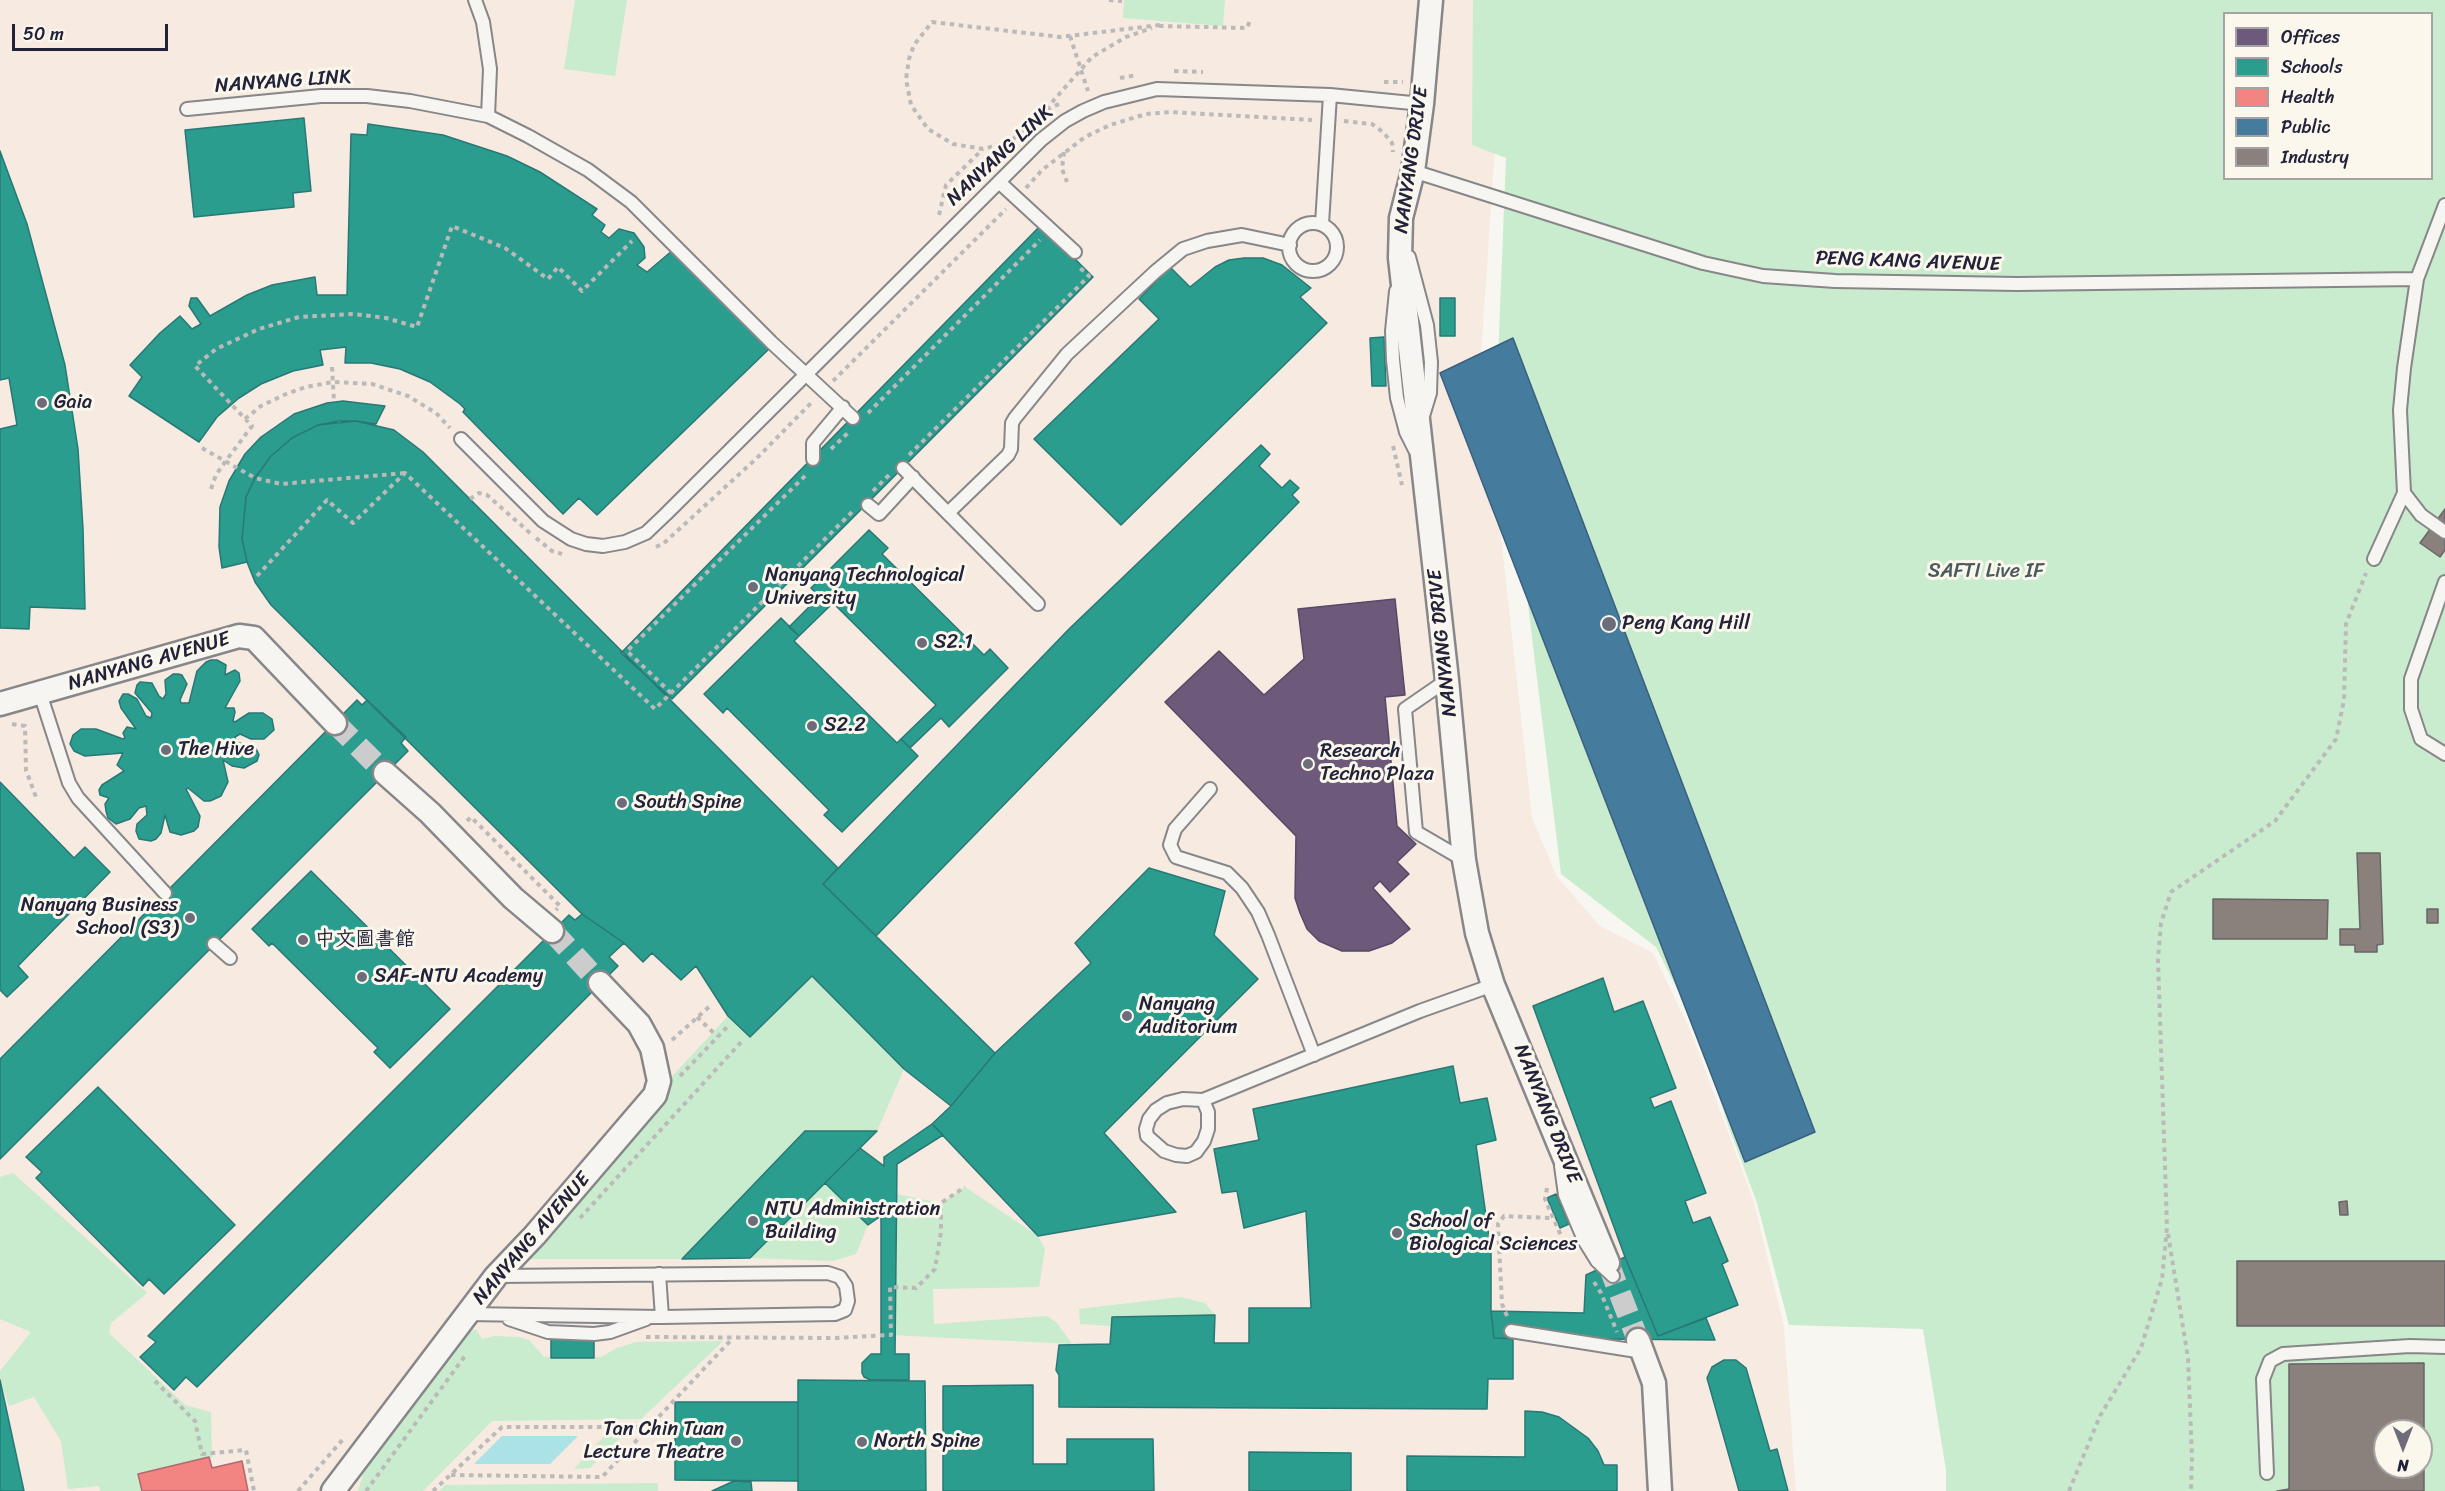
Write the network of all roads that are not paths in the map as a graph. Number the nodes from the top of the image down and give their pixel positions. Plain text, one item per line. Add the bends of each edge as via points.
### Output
1 (476, 0) edge
2 (1431, 0) edge
3 (1330, 95) junction
4 (1422, 104) junction
5 (187, 109) dead end
6 (488, 117) junction
7 (1413, 171) junction
8 (999, 182) junction
9 (2445, 205) edge
10 (1401, 220) junction
11 (1322, 224) junction
12 (1290, 245) junction
13 (1074, 257) road end
14 (1400, 258) junction
15 (2417, 279) junction
16 (806, 375) junction
17 (843, 407) junction
18 (856, 421) road end
19 (1419, 429) junction
20 (461, 439) road end
21 (812, 465) road end
22 (901, 466) road end
23 (1424, 470) junction
24 (913, 477) junction
25 (2404, 493) junction
26 (867, 500) road end
27 (948, 513) junction
28 (2445, 532) edge
29 (2374, 559) road end
30 (2445, 582) edge
31 (1038, 604) dead end
32 (1447, 680) junction
33 (40, 693) junction
34 (3, 715) edge
35 (335, 723) tunnel mouth
36 (2445, 754) edge
37 (385, 773) tunnel mouth
38 (1210, 789) dead end
39 (1464, 860) junction
40 (165, 893) dead end
41 (550, 924) tunnel mouth
42 (214, 944) dead end
43 (230, 958) dead end
44 (600, 983) tunnel mouth
45 (1493, 985) junction
46 (1314, 1055) junction
47 (1203, 1100) junction
48 (1611, 1270) tunnel mouth
49 (659, 1274) junction
50 (496, 1276) junction
51 (467, 1314) junction
52 (500, 1315) junction
53 (662, 1317) junction
54 (1510, 1325) road end
55 (1634, 1343) joint
56 (2445, 1347) edge
57 (2266, 1473) dead end
58 (333, 1491) edge
59 (1660, 1491) edge

1 - 6 lane via 490,69
2 - 4 street, NANYANG DRIVE
3 - 4 lane, NANYANG LINK
3 - 8 lane, NANYANG LINK via 1157,89 1129,95 1065,121
3 - 11 lane
4 - 7 street, NANYANG DRIVE
5 - 6 lane, NANYANG LINK via 321,96 367,96
6 - 16 lane, NANYANG LINK via 588,170 631,202
7 - 10 street, NANYANG DRIVE
7 - 15 lane, PENG KANG AVENUE via 1702,263 1763,276 2017,284
8 - 13 lane
8 - 16 lane, NANYANG LINK
9 - 15 lane
10 - 14 street, NANYANG DRIVE
10 - 19 lane via 1428,325 1430,393
11 - 12 lane via 1298,228
11 - 12 lane via 1338,243 1329,266 1317,271 1304,270 1294,262
12 - 27 lane via 1242,236 1184,249 1068,354 1012,423 1008,456
14 - 19 street, NANYANG DRIVE
14 - 23 lane via 1392,331 1397,398 1406,432
15 - 25 lane via 2400,410
16 - 17 lane
16 - 20 lane, NANYANG LINK via 646,533 614,544 586,544 543,521
17 - 18 lane
17 - 21 lane via 813,443
19 - 23 street, NANYANG DRIVE
22 - 24 lane
23 - 32 street, NANYANG DRIVE
24 - 26 lane via 879,514
24 - 27 lane
25 - 28 lane via 2421,515
25 - 29 lane
27 - 31 lane
30 - 36 lane via 2411,679 2411,709 2421,740
32 - 39 street, NANYANG DRIVE
32 - 39 lane via 1405,709 1416,831
33 - 34 street, NANYANG AVENUE
33 - 35 street, NANYANG AVENUE via 239,636 254,638
33 - 40 lane via 69,783 78,798
37 - 41 street via 513,898
38 - 46 lane via 1175,829 1170,845 1176,857 1227,873 1242,888 1268,935
39 - 45 street, NANYANG DRIVE via 1477,933
42 - 43 lane
44 - 50 street, NANYANG AVENUE via 639,1024 652,1048 659,1081 655,1095
45 - 46 lane
45 - 48 street, NANYANG DRIVE
46 - 47 lane
47 - 47 lane via 1208,1129 1196,1152 1176,1155 1164,1151 1147,1136 1149,1119 1156,1110 1183,1099
49 - 50 lane
49 - 53 lane
49 - 53 lane via 828,1273 840,1277 848,1301 845,1310 835,1314
50 - 51 street, NANYANG AVENUE
51 - 52 lane
51 - 58 street, NANYANG AVENUE
52 - 53 lane
52 - 53 lane via 548,1332 594,1334
54 - 55 lane
55 - 59 street via 1654,1383
56 - 57 lane via 2283,1354 2270,1361 2263,1379

